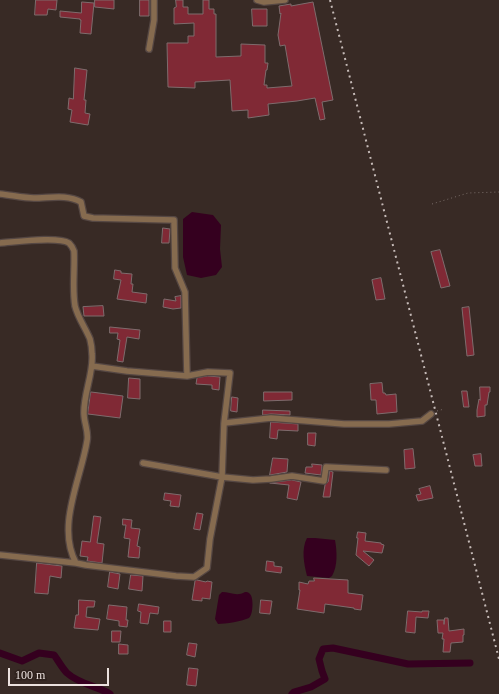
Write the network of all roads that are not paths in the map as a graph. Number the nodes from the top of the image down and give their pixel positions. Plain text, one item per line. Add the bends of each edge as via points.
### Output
1 (154, 0) edge
2 (257, 0) edge
3 (285, 0) edge
4 (148, 49) dead end
5 (0, 194) edge
6 (0, 243) edge
7 (92, 366) junction
8 (187, 376) junction
9 (431, 414) road end
10 (224, 423) junction
11 (143, 462) dead end
12 (386, 470) dead end
13 (222, 477) junction
14 (0, 555) edge
15 (76, 563) junction

1 - 4 street via 154,20
2 - 3 street
5 - 8 street via 33,198 74,198 81,202 84,216 93,218 174,220 175,268 185,292
6 - 7 street via 63,240 70,244 74,251 75,305 90,340
7 - 8 street
7 - 15 street via 84,410 88,439 73,494 69,522 69,539
8 - 10 street via 208,372 230,373
9 - 10 street via 422,421 389,424 344,424 271,418
10 - 13 street
11 - 13 street
12 - 13 street via 326,467 324,481 292,476 253,480
13 - 15 street via 207,568 194,577
14 - 15 street

